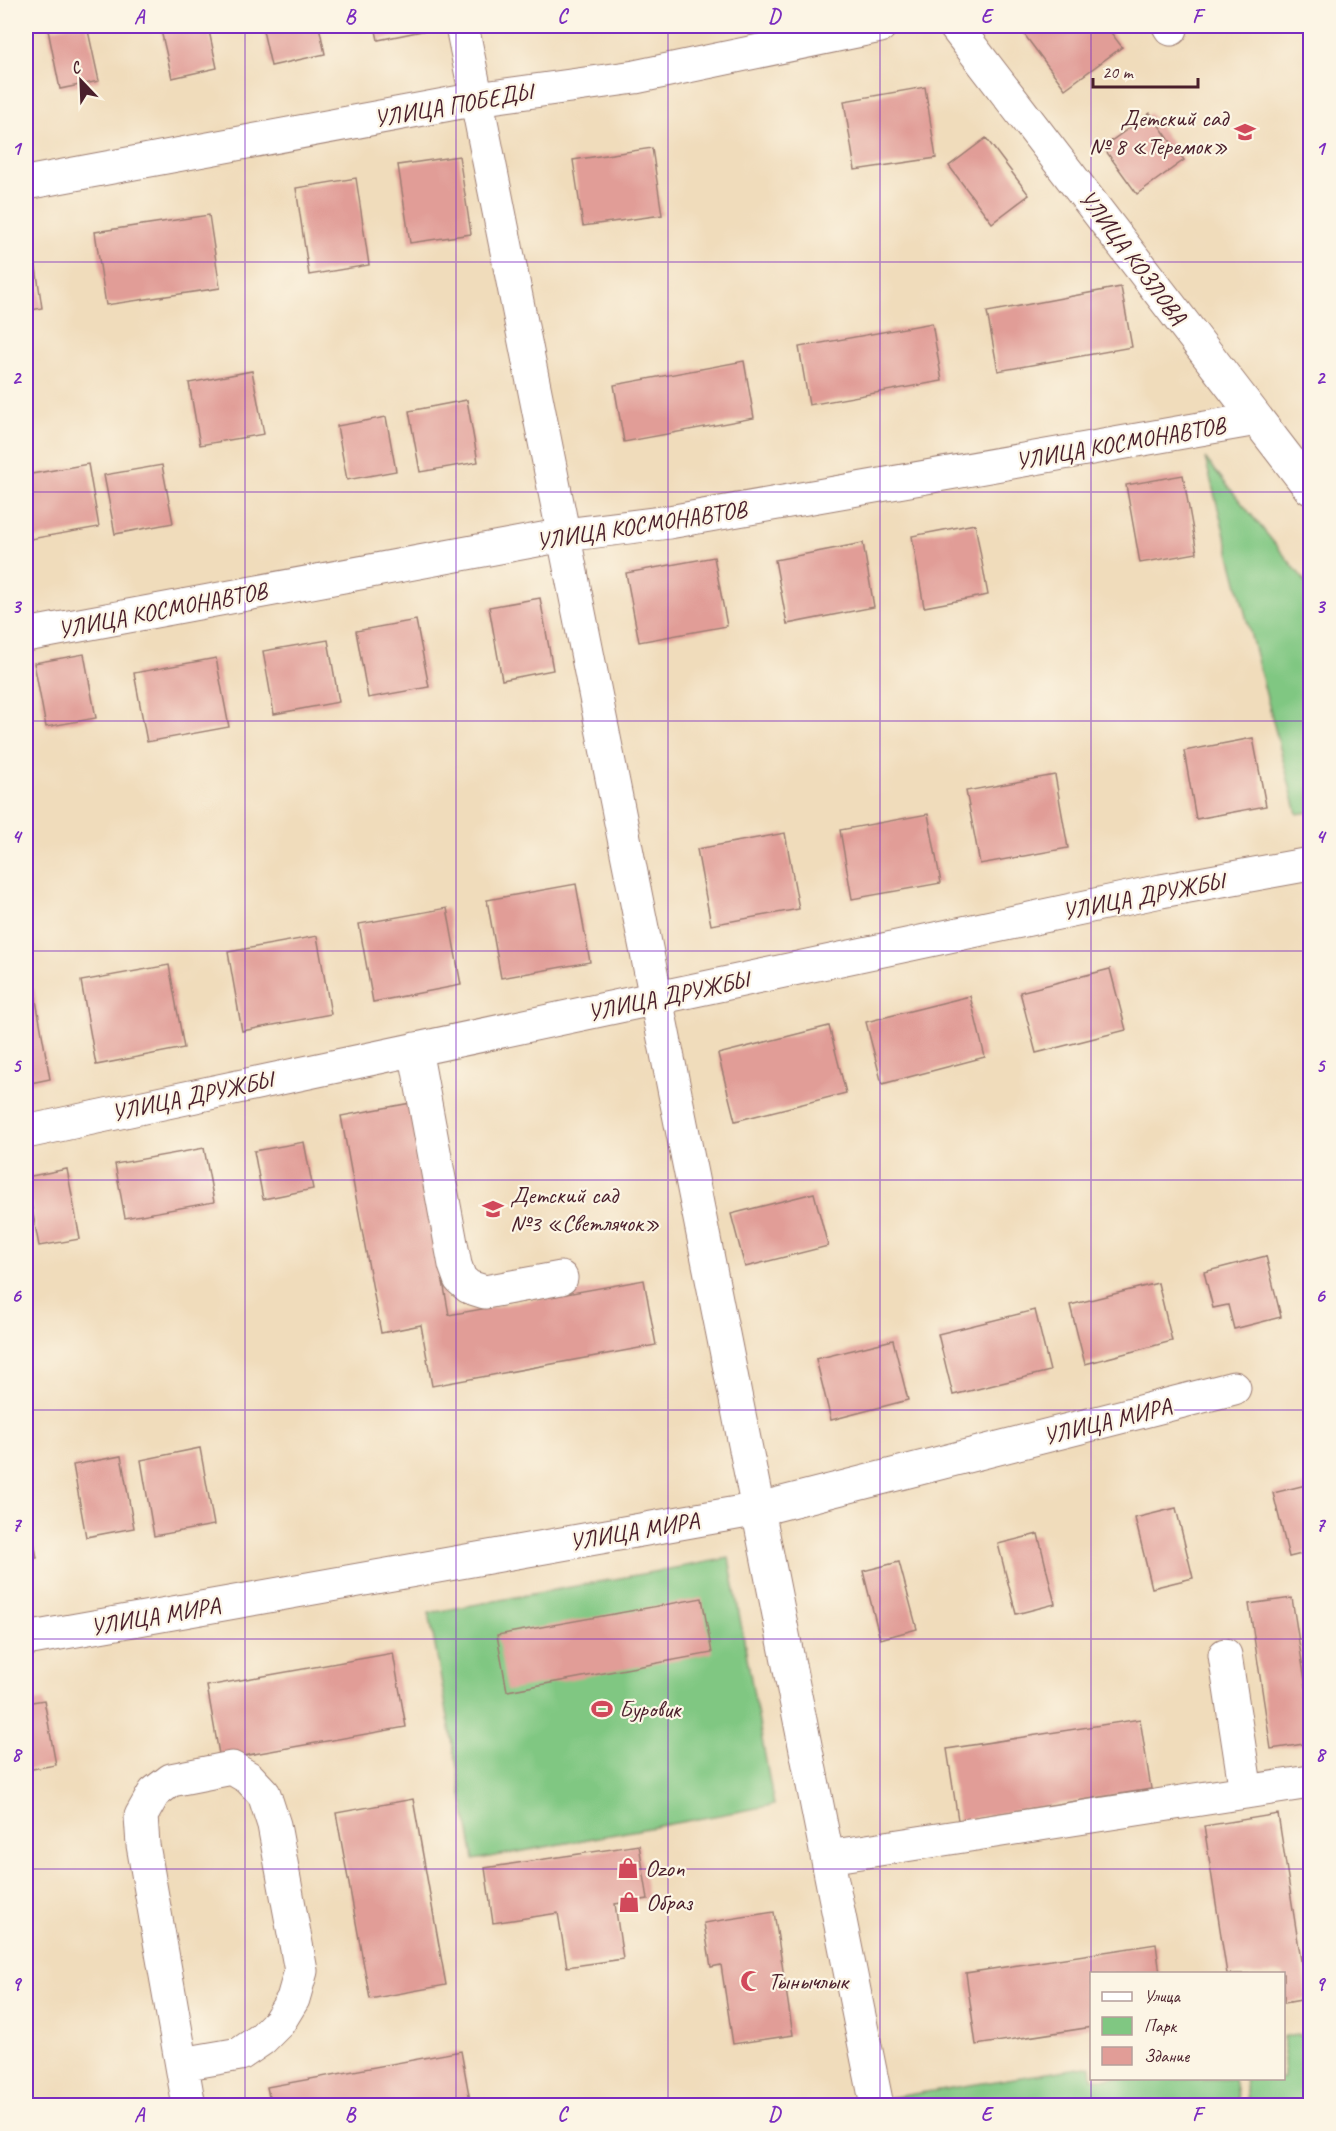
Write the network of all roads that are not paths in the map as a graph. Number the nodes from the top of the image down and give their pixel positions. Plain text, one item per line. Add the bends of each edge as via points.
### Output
1 (462, 26) edge
2 (880, 26) edge
3 (955, 26) edge
4 (477, 99) junction
5 (26, 183) edge
6 (1257, 419) junction
7 (1311, 488) edge
8 (564, 535) junction
9 (26, 635) edge
10 (1311, 864) edge
11 (656, 998) junction
12 (415, 1049) junction
13 (26, 1131) edge
14 (561, 1278) dead end
15 (1234, 1388) dead end
16 (759, 1509) junction
17 (26, 1639) edge
18 (1225, 1655) dead end
19 (1311, 1782) edge
20 (1246, 1792) junction
21 (828, 1857) junction
22 (182, 2064) junction
23 (189, 2106) edge
24 (877, 2106) edge

1 - 4 street
2 - 4 street, УЛИЦА ПОБЕДЫ via 635,77
3 - 6 street, УЛИЦА КОЗЛОВА
4 - 5 street, УЛИЦА ПОБЕДЫ
4 - 8 street
6 - 7 street, УЛИЦА КОЗЛОВА
6 - 8 street, УЛИЦА КОСМОНАВТОВ via 681,520
8 - 9 street, УЛИЦА КОСМОНАВТОВ
8 - 11 street
10 - 11 street, УЛИЦА ДРУЖБЫ via 1149,894
11 - 12 street, УЛИЦА ДРУЖБЫ
11 - 16 street
12 - 13 street, УЛИЦА ДРУЖБЫ
12 - 14 street via 460,1279 485,1292
15 - 16 street, УЛИЦА МИРА
16 - 17 street, УЛИЦА МИРА
16 - 21 street
18 - 20 street
19 - 20 street
20 - 21 street
21 - 24 street
22 - 22 street via 141,1816 154,1792 171,1780 232,1768 264,1794 274,1825 301,1971 293,1999 279,2022 262,2039 240,2054
22 - 23 street

